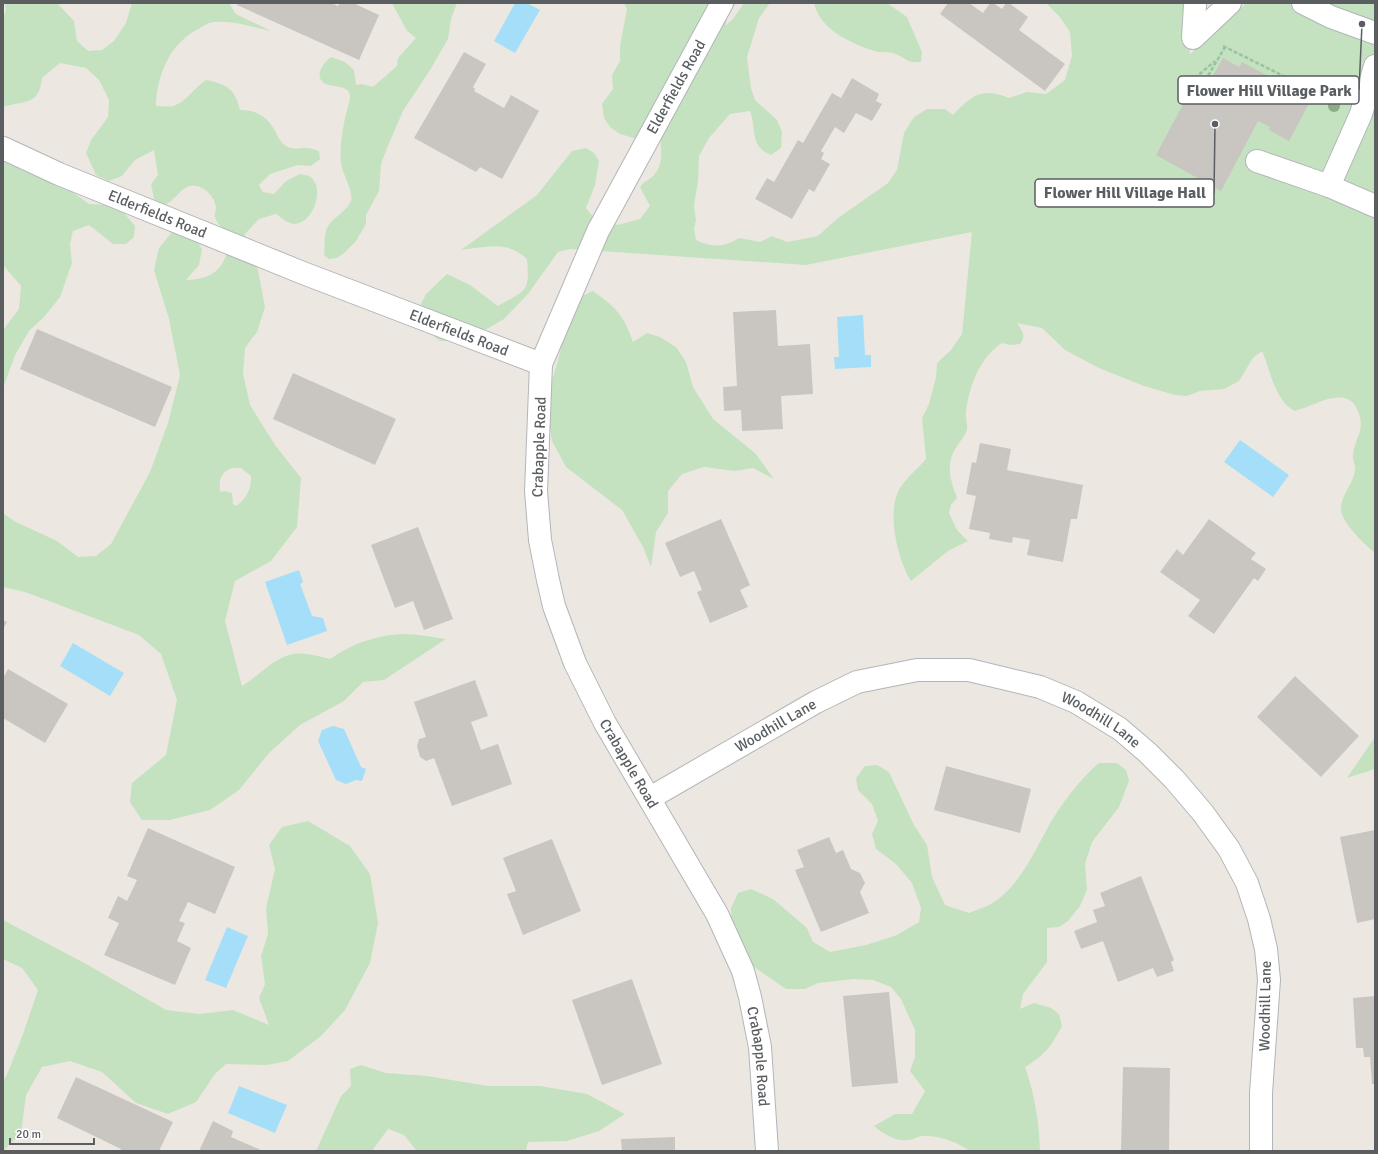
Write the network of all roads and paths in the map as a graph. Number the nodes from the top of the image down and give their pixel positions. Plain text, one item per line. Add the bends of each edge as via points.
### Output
1 (722, 3) edge
2 (1230, 3) edge
3 (1303, 3) edge
4 (1195, 5) dead end
5 (1375, 33) edge
6 (1225, 46) dead end
7 (1241, 55) dead end
8 (1218, 58) junction
9 (1375, 66) edge
10 (1193, 85) dead end
11 (1202, 86) dead end
12 (1337, 102) dead end
13 (3, 148) edge
14 (1257, 161) dead end
15 (1329, 186) junction
16 (1375, 206) edge
17 (541, 364) junction
18 (650, 798) junction
19 (767, 1151) edge
20 (1261, 1151) edge

1 - 17 street, Elderfields Road via 598,231
2 - 4 street via 1193,38
3 - 5 street via 1331,17
6 - 8 path
7 - 12 path
8 - 10 path via 1189,83
8 - 11 path
9 - 15 street via 1361,114
13 - 17 street, Elderfields Road via 59,174 303,273
14 - 15 street
15 - 16 street
17 - 18 street, Crabapple Road via 536,491 540,540 554,606 589,693
18 - 19 street, Crabapple Road via 717,914 743,971 760,1047
18 - 20 street, Woodhill Lane via 816,702 857,682 917,670 969,670 1040,687 1076,702 1120,729 1174,779 1229,849 1247,883 1266,949 1269,980 1261,1094

